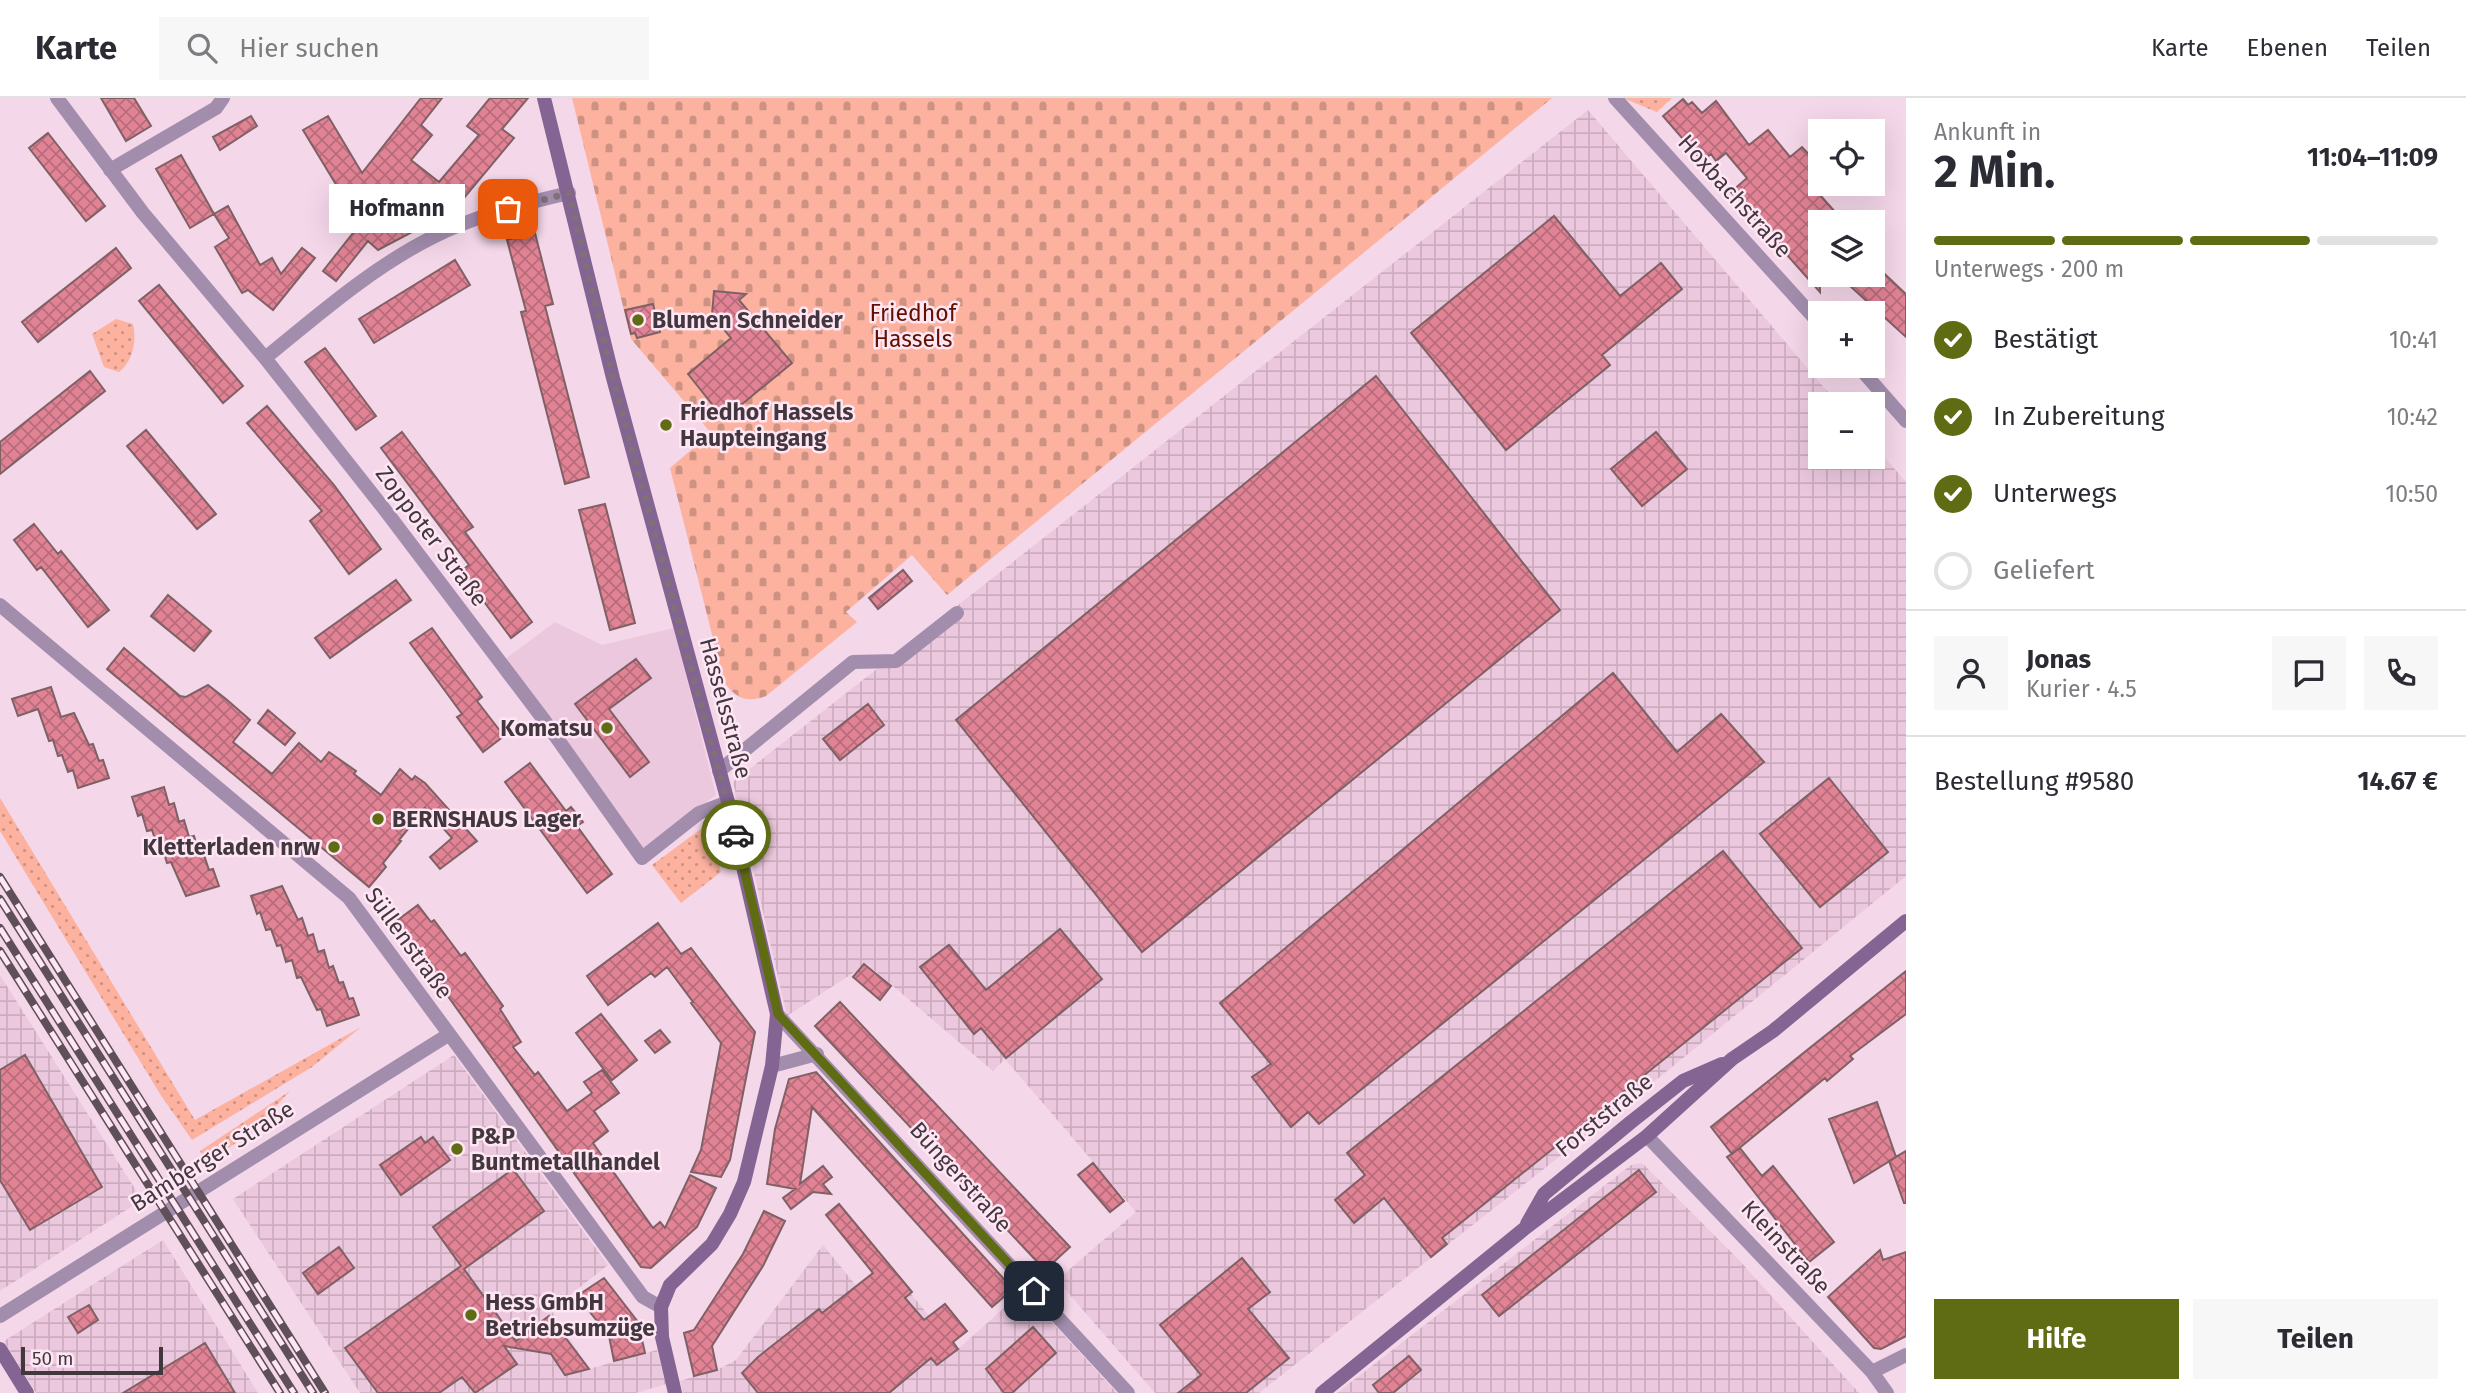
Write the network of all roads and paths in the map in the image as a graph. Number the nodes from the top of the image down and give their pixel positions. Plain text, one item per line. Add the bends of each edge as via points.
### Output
1 (57, 98) edge
2 (222, 98) edge
3 (544, 98) edge
4 (1615, 98) edge
5 (110, 170) junction
6 (569, 193) junction
7 (1808, 311) edge
8 (265, 358) junction
9 (1868, 378) edge
10 (1906, 421) edge
11 (0, 605) edge
12 (957, 613) dead end
13 (719, 771) junction
14 (728, 802) junction
15 (1906, 921) edge
16 (778, 1014) junction
17 (448, 1035) junction
18 (817, 1054) junction
19 (1732, 1059) junction
20 (772, 1066) junction
21 (1647, 1136) junction
22 (1524, 1229) junction
23 (660, 1307) junction
24 (0, 1316) edge
25 (0, 1349) edge
26 (1906, 1354) edge
27 (1872, 1372) junction
28 (27, 1393) edge
29 (676, 1393) edge
30 (1128, 1393) edge
31 (1322, 1393) edge
32 (1887, 1393) edge

1 - 5 street, Zoppoter Straße
2 - 5 street via 216,108
3 - 6 street, Hasselsstraße
4 - 7 street, Hoxbachstraße
5 - 8 street, Zoppoter Straße
6 - 8 street via 481,217 431,238 339,297
6 - 13 street, Hasselsstraße via 613,378
8 - 14 street, Zoppoter Straße via 544,720 642,858 699,813
9 - 10 street
11 - 17 street, Süllenstraße via 349,898
12 - 13 street via 896,661 853,662
13 - 14 street, Hasselsstraße
14 - 16 street, Hasselsstraße
15 - 19 street, Forststraße via 1773,1031
16 - 18 street, Büngerstraße
16 - 20 street, Hasselsstraße
17 - 23 street, Süllenstraße via 643,1297
17 - 24 street, Bamberger Straße
18 - 20 street
18 - 30 street, Büngerstraße
19 - 21 street, Forststraße
19 - 22 street, Forststraße via 1683,1081 1631,1122 1544,1194
20 - 23 street, Hasselsstraße via 755,1147 730,1214 712,1244 670,1285
21 - 22 street, Forststraße
21 - 27 street, Kleinstraße
22 - 31 street, Forststraße
23 - 29 street via 662,1337
25 - 28 street
26 - 27 street
27 - 32 street, Kleinstraße

